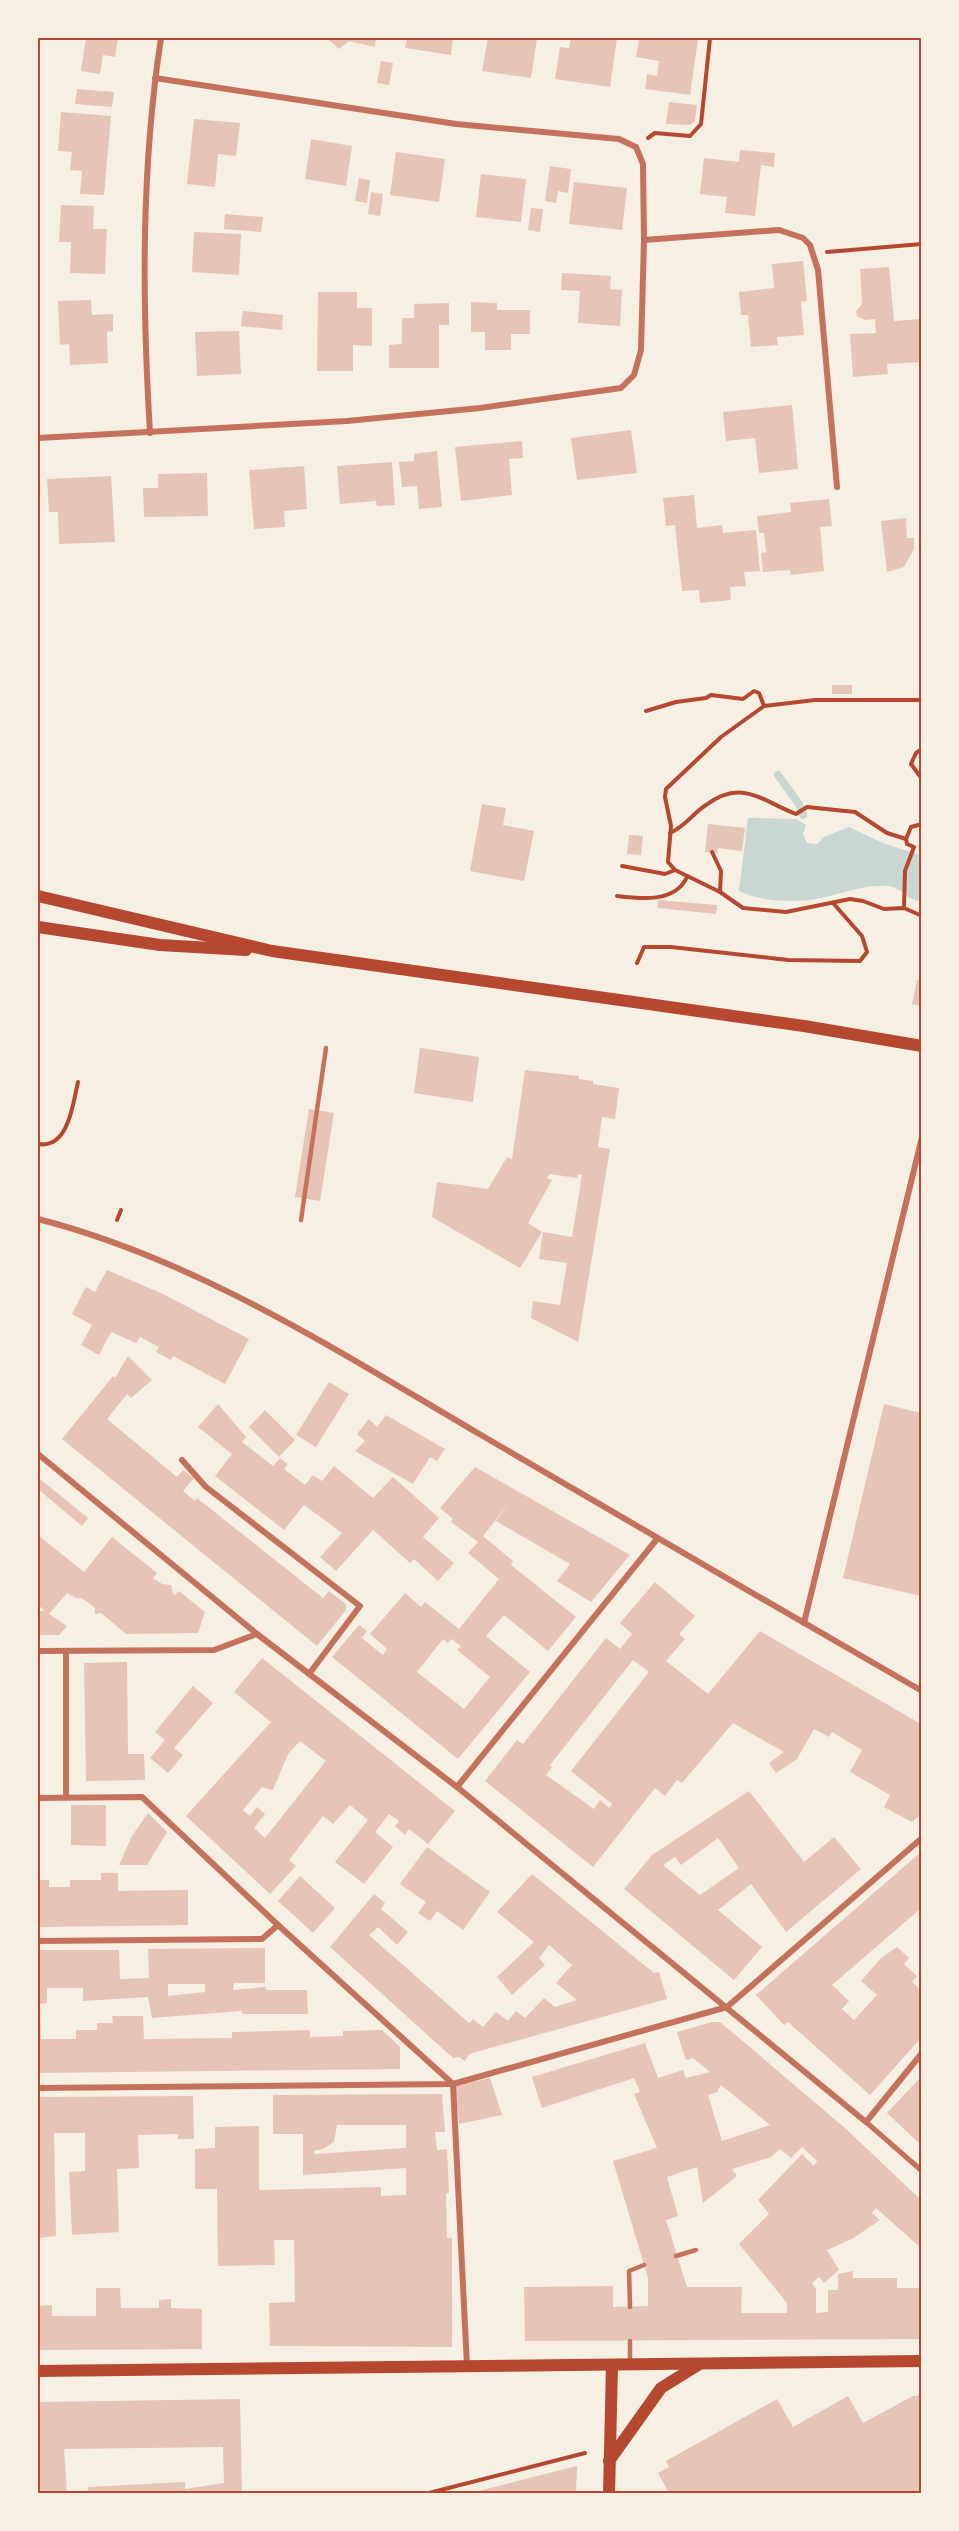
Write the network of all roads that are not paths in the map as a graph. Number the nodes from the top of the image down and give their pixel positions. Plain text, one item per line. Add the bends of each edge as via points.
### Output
1 (161, 38) edge
2 (155, 78) junction
3 (645, 240) junction
4 (150, 433) junction
5 (38, 438) edge
6 (837, 487) dead end
7 (38, 896) edge
8 (38, 927) edge
9 (272, 951) junction
10 (921, 1046) edge
11 (326, 1048) dead end
12 (921, 1137) edge
13 (38, 1219) edge
14 (301, 1220) dead end
15 (38, 1454) edge
16 (182, 1460) dead end
17 (657, 1539) junction
18 (804, 1623) junction
19 (257, 1634) junction
20 (38, 1651) edge
21 (66, 1651) junction
22 (309, 1674) junction
23 (921, 1691) edge
24 (457, 1787) junction
25 (66, 1797) junction
26 (38, 1798) edge
27 (921, 1838) edge
28 (278, 1925) junction
29 (38, 1941) edge
30 (727, 2007) junction
31 (921, 2053) edge
32 (453, 2084) junction
33 (38, 2088) edge
34 (866, 2122) junction
35 (921, 2171) edge
36 (696, 2250) dead end
37 (676, 2256) dead end
38 (644, 2265) dead end
39 (630, 2307) dead end
40 (630, 2341) dead end
41 (921, 2361) edge
42 (612, 2365) junction
43 (630, 2365) junction
44 (699, 2365) junction
45 (467, 2366) junction
46 (38, 2371) edge
47 (609, 2461) junction
48 (609, 2493) edge

1 - 2 street
2 - 3 street via 456,124 619,139 636,147 643,164
2 - 4 street via 145,220 144,311
3 - 4 street via 640,350 634,375 621,388 347,421
3 - 6 street via 779,230 803,238 815,253
4 - 5 street
7 - 9 main road
8 - 9 main road via 160,945
9 - 10 main road
11 - 14 lane
12 - 18 street
13 - 17 street via 140,1252 243,1299
15 - 19 street
16 - 22 street via 206,1487 360,1606
17 - 18 street
17 - 24 street
18 - 23 street
19 - 21 street via 213,1650
19 - 22 street
20 - 21 street
21 - 25 street
22 - 24 street
24 - 30 street
25 - 26 street
25 - 28 street via 142,1797
27 - 30 street
28 - 29 street via 262,1939
28 - 32 street
30 - 32 street
30 - 34 street
31 - 34 street
32 - 33 street
32 - 45 street
34 - 35 street
36 - 37 lane
38 - 39 lane via 629,2271
40 - 43 lane
41 - 44 main road
42 - 43 main road
42 - 45 main road
42 - 47 main road
43 - 44 main road
44 - 47 main road via 661,2388
45 - 46 main road
47 - 48 main road

